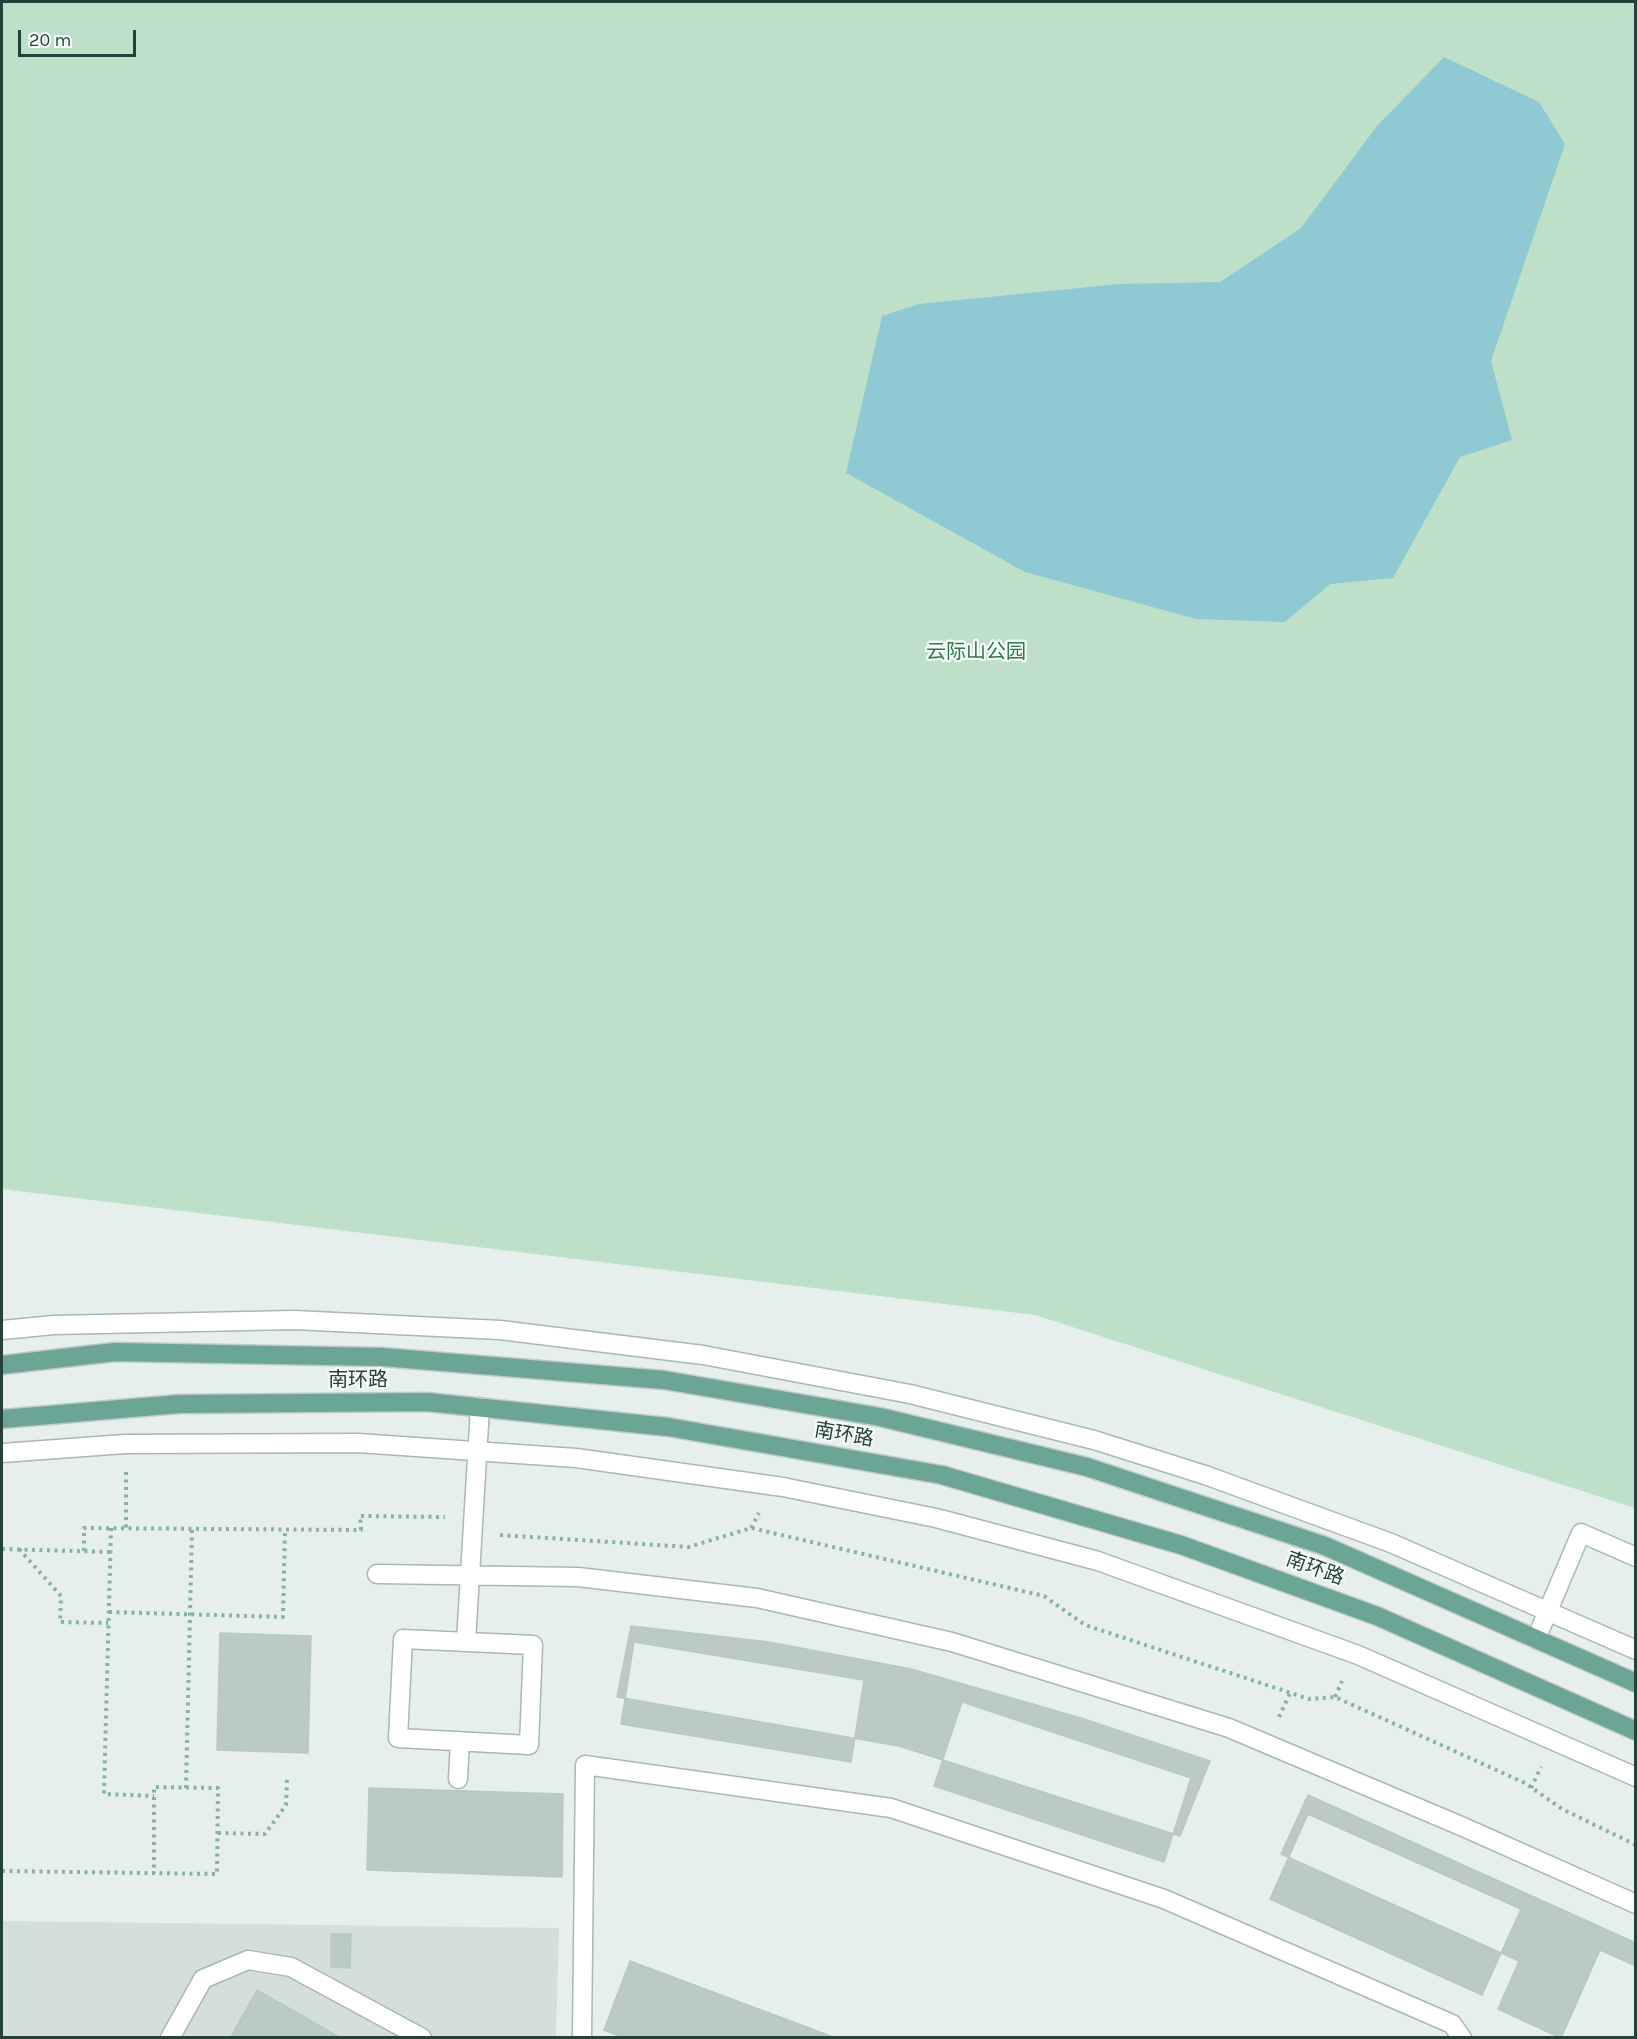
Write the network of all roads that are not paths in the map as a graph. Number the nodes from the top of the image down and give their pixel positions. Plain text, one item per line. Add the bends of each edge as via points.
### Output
1 (2, 1330) edge
2 (2, 1365) edge
3 (480, 1407) junction
4 (2, 1419) edge
5 (477, 1451) junction
6 (2, 1453) edge
7 (1635, 1557) edge
8 (377, 1574) dead end
9 (470, 1576) junction
10 (1548, 1611) junction
11 (1536, 1639) junction
12 (466, 1642) junction
13 (1635, 1650) edge
14 (1635, 1683) edge
15 (1635, 1731) edge
16 (460, 1741) junction
17 (1635, 1777) edge
18 (458, 1779) dead end
19 (1635, 1904) edge
20 (170, 2037) edge
21 (422, 2037) edge
22 (582, 2037) edge
23 (1462, 2037) edge

1 - 10 street via 54,1325 294,1320 500,1330 703,1355 910,1394 1094,1440 1205,1475 1391,1543
2 - 11 main road, 南环路 via 115,1352 382,1357 664,1380 880,1417 1087,1467 1324,1546
3 - 4 main road, 南环路 via 427,1402 179,1404
3 - 5 street
3 - 15 main road, 南环路 via 668,1427 942,1475 1181,1545 1366,1612
5 - 6 street via 358,1443 125,1444
5 - 9 street
5 - 17 street via 576,1458 783,1487 936,1518 1098,1561 1358,1655
7 - 10 street via 1581,1533
8 - 9 street
9 - 12 street
9 - 19 street via 578,1577 757,1598 952,1642 1229,1728
10 - 11 street
10 - 13 street
11 - 14 main road, 南环路
12 - 16 street via 403,1639 398,1738
12 - 16 street via 533,1645 529,1745
16 - 18 street
20 - 21 street via 202,1979 248,1960 291,1967
22 - 23 street via 585,1765 891,1808 1164,1899 1452,2024

